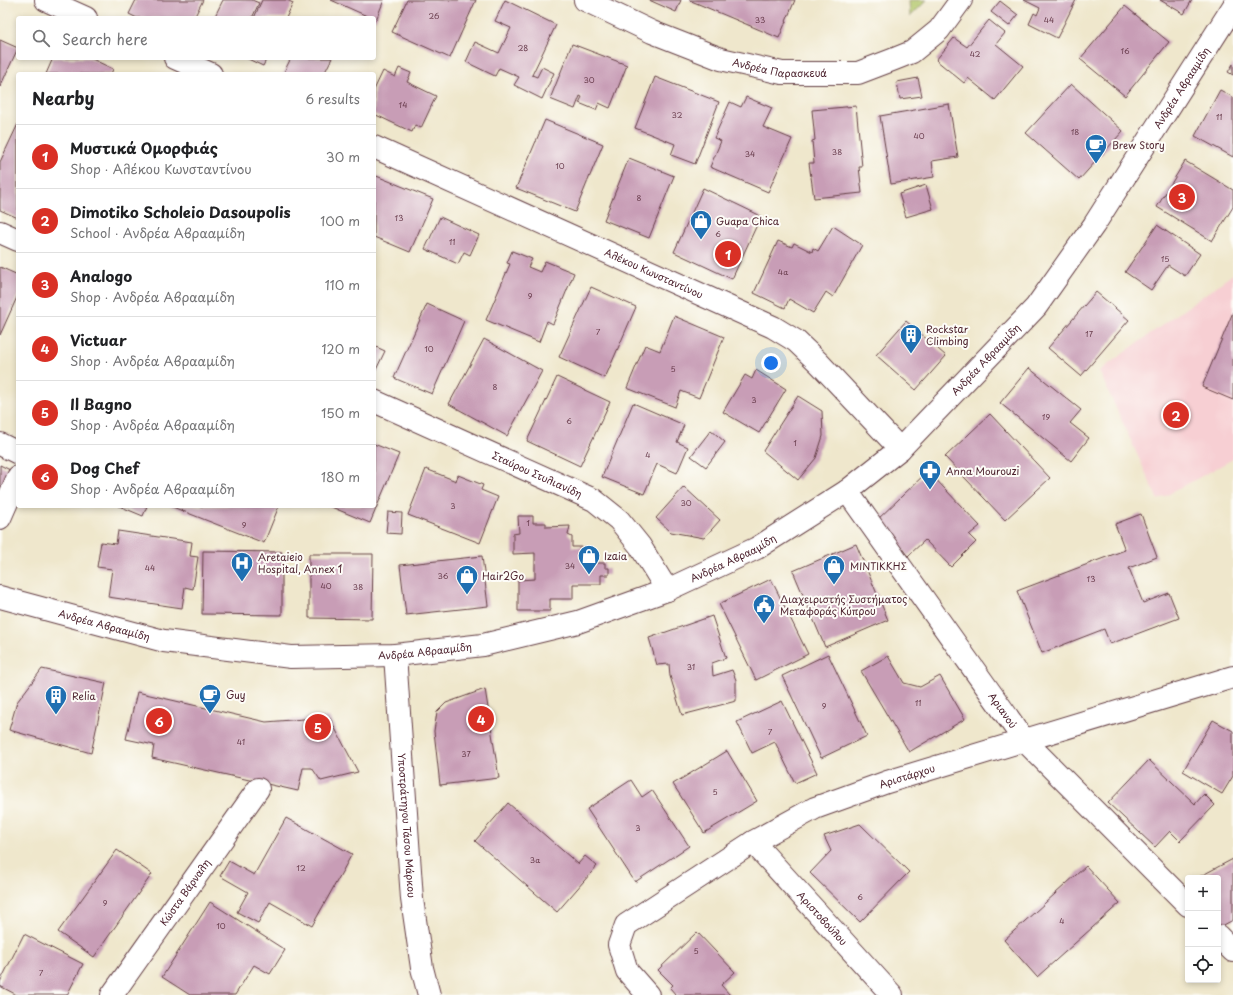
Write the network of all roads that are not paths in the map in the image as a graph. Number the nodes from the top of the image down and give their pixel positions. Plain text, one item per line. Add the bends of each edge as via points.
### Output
1 (46, 0) edge
2 (585, 0) edge
3 (961, 0) edge
4 (1233, 7) edge
5 (82, 16) edge
6 (180, 60) edge
7 (206, 72) edge
8 (376, 148) edge
9 (0, 232) edge
10 (16, 239) edge
11 (376, 401) edge
12 (0, 444) edge
13 (900, 449) junction
14 (16, 452) edge
15 (16, 482) edge
16 (847, 491) junction
17 (0, 518) edge
18 (667, 590) junction
19 (0, 597) edge
20 (395, 655) junction
21 (1233, 677) edge
22 (1024, 740) junction
23 (258, 789) dead end
24 (753, 842) junction
25 (1185, 902) edge
26 (1221, 939) edge
27 (1233, 951) edge
28 (112, 995) edge
29 (429, 995) edge
30 (648, 995) edge
31 (892, 995) edge

1 - 5 street
2 - 3 street, Ανδρέα Παρασκευά via 652,32 721,59 782,73 858,73 912,52 939,30
4 - 13 street, Ανδρέα Αβρααμίδη via 1094,225 1036,307
6 - 7 street
8 - 13 street, Αλέκου Κωνσταντίνου via 773,327 796,341 819,363
9 - 10 street
11 - 18 street, Σταύρου Στυλιανίδη via 594,500 619,520 640,546
12 - 14 street
13 - 16 street, Ανδρέα Αβρααμίδη
15 - 17 street
16 - 18 street, Ανδρέα Αβρααμίδη via 757,548
16 - 22 street, Αριανού
18 - 20 street, Ανδρέα Αβρααμίδη via 578,622 490,643
19 - 20 street, Ανδρέα Αβρααμίδη via 164,641 291,657
20 - 29 street, Υποστράτηγου Τάσου Μάρκου via 412,899 422,968
21 - 22 street, Αριστάρχου
22 - 24 street, Αριστάρχου via 887,782 822,806
22 - 25 street, Αριανού
23 - 28 street, Κώστα Βάρναλη
24 - 30 street, Αριστάρχου via 626,925 619,944 627,971
24 - 31 street, Αριστοβούλου
26 - 27 street

